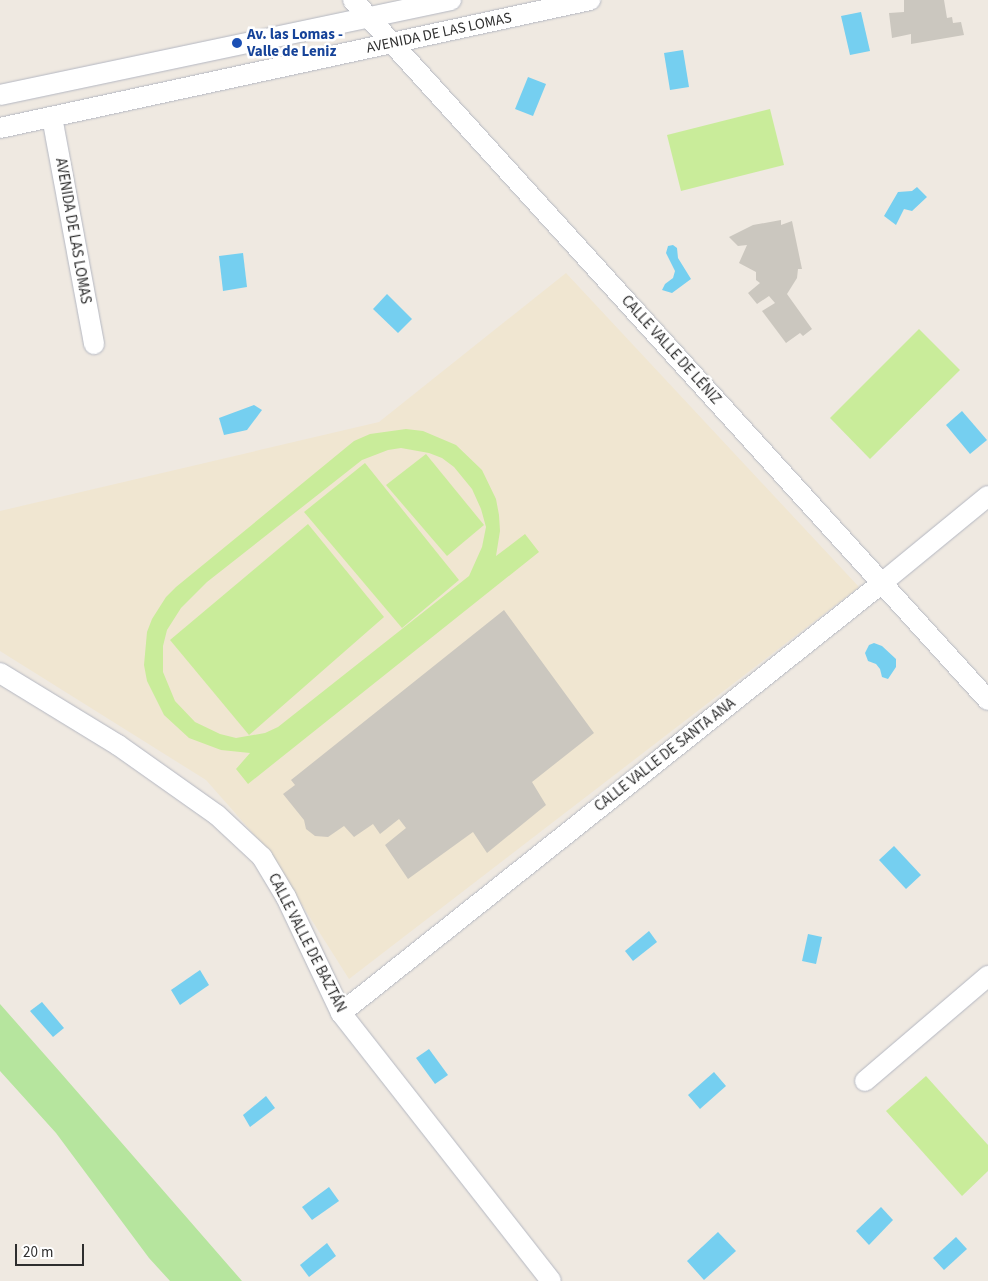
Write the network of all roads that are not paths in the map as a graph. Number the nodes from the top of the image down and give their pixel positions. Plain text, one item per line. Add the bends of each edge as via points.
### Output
1 (353, 0) edge
2 (451, 0) edge
3 (590, 0) edge
4 (370, 18) junction
5 (394, 43) junction
6 (0, 95) edge
7 (52, 118) junction
8 (0, 128) edge
9 (94, 344) dead end
10 (988, 496) edge
11 (882, 583) junction
12 (0, 673) edge
13 (988, 700) edge
14 (988, 976) edge
15 (341, 1013) junction
16 (866, 1081) dead end
17 (551, 1281) edge

1 - 4 street, CALLE VALLE DE LÉNIZ
2 - 4 street, AVENIDA DE LAS LOMAS
3 - 5 street, AVENIDA DE LAS LOMAS
4 - 5 street, CALLE VALLE DE LÉNIZ
4 - 6 street, AVENIDA DE LAS LOMAS
5 - 7 street, AVENIDA DE LAS LOMAS
5 - 11 street, CALLE VALLE DE LÉNIZ
7 - 8 street, AVENIDA DE LAS LOMAS
7 - 9 street, AVENIDA DE LAS LOMAS
10 - 11 street, CALLE VALLE DE SANTA ANA
11 - 13 street, CALLE VALLE DE LÉNIZ
11 - 15 street, CALLE VALLE DE SANTA ANA
12 - 15 street, CALLE VALLE DE BAZTÁN via 118,745 217,815 262,857 286,896
14 - 16 street
15 - 17 street, CALLE VALLE DE BAZTÁN

